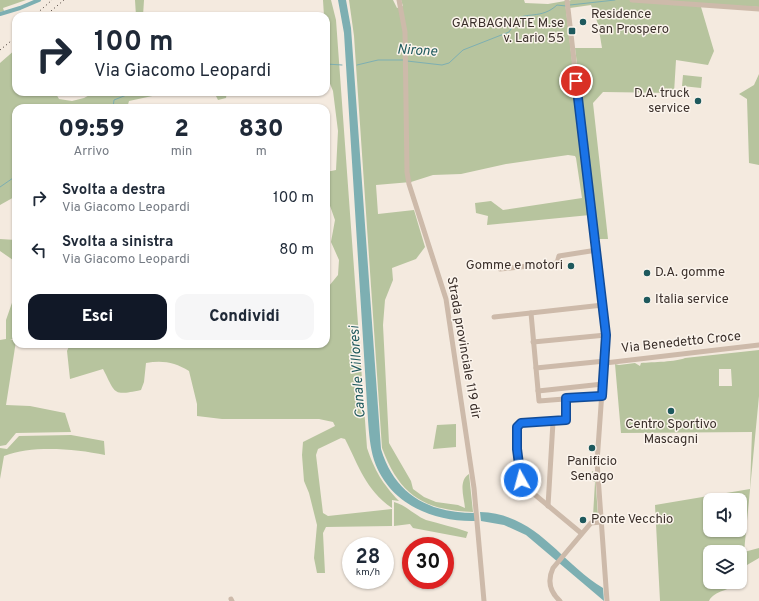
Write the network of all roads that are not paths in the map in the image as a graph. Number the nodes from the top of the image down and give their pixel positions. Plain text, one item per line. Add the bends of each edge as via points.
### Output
1 (396, 0) edge
2 (399, 0) edge
3 (632, 0) edge
4 (568, 4) edge
5 (400, 7) junction
6 (759, 9) edge
7 (597, 250) junction
8 (500, 269) dead end
9 (603, 305) junction
10 (531, 313) junction
11 (494, 316) dead end
12 (606, 335) junction
13 (534, 342) junction
14 (759, 345) edge
15 (605, 362) junction
16 (536, 368) junction
17 (603, 384) junction
18 (538, 391) junction
19 (602, 396) junction
20 (566, 398) junction
21 (553, 422) junction
22 (548, 506) junction
23 (601, 522) junction
24 (582, 533) junction
25 (484, 601) edge
26 (560, 601) edge
27 (606, 601) edge

1 - 5 street, Strada provinciale 119 dir
2 - 5 street, Strada provinciale 119 dir
3 - 6 street
4 - 7 street
5 - 25 street, Strada provinciale 119 dir via 404,23 408,178 446,299 476,505
7 - 8 street via 559,256 557,263
7 - 9 street
9 - 10 street
9 - 12 street
10 - 11 street
10 - 13 street
12 - 13 street
12 - 15 street
13 - 16 street
14 - 15 street, Via Benedetto Croce
15 - 16 street, Via Benedetto Croce
15 - 17 street
16 - 18 street
17 - 18 street
17 - 19 street
18 - 20 street via 539,401
19 - 20 street
19 - 23 street via 597,454
20 - 21 street via 566,420
21 - 22 street
21 - 22 street via 521,423 517,427 522,484
22 - 24 street
23 - 24 street via 591,523
23 - 27 street
24 - 26 street via 555,564 551,573 550,586

